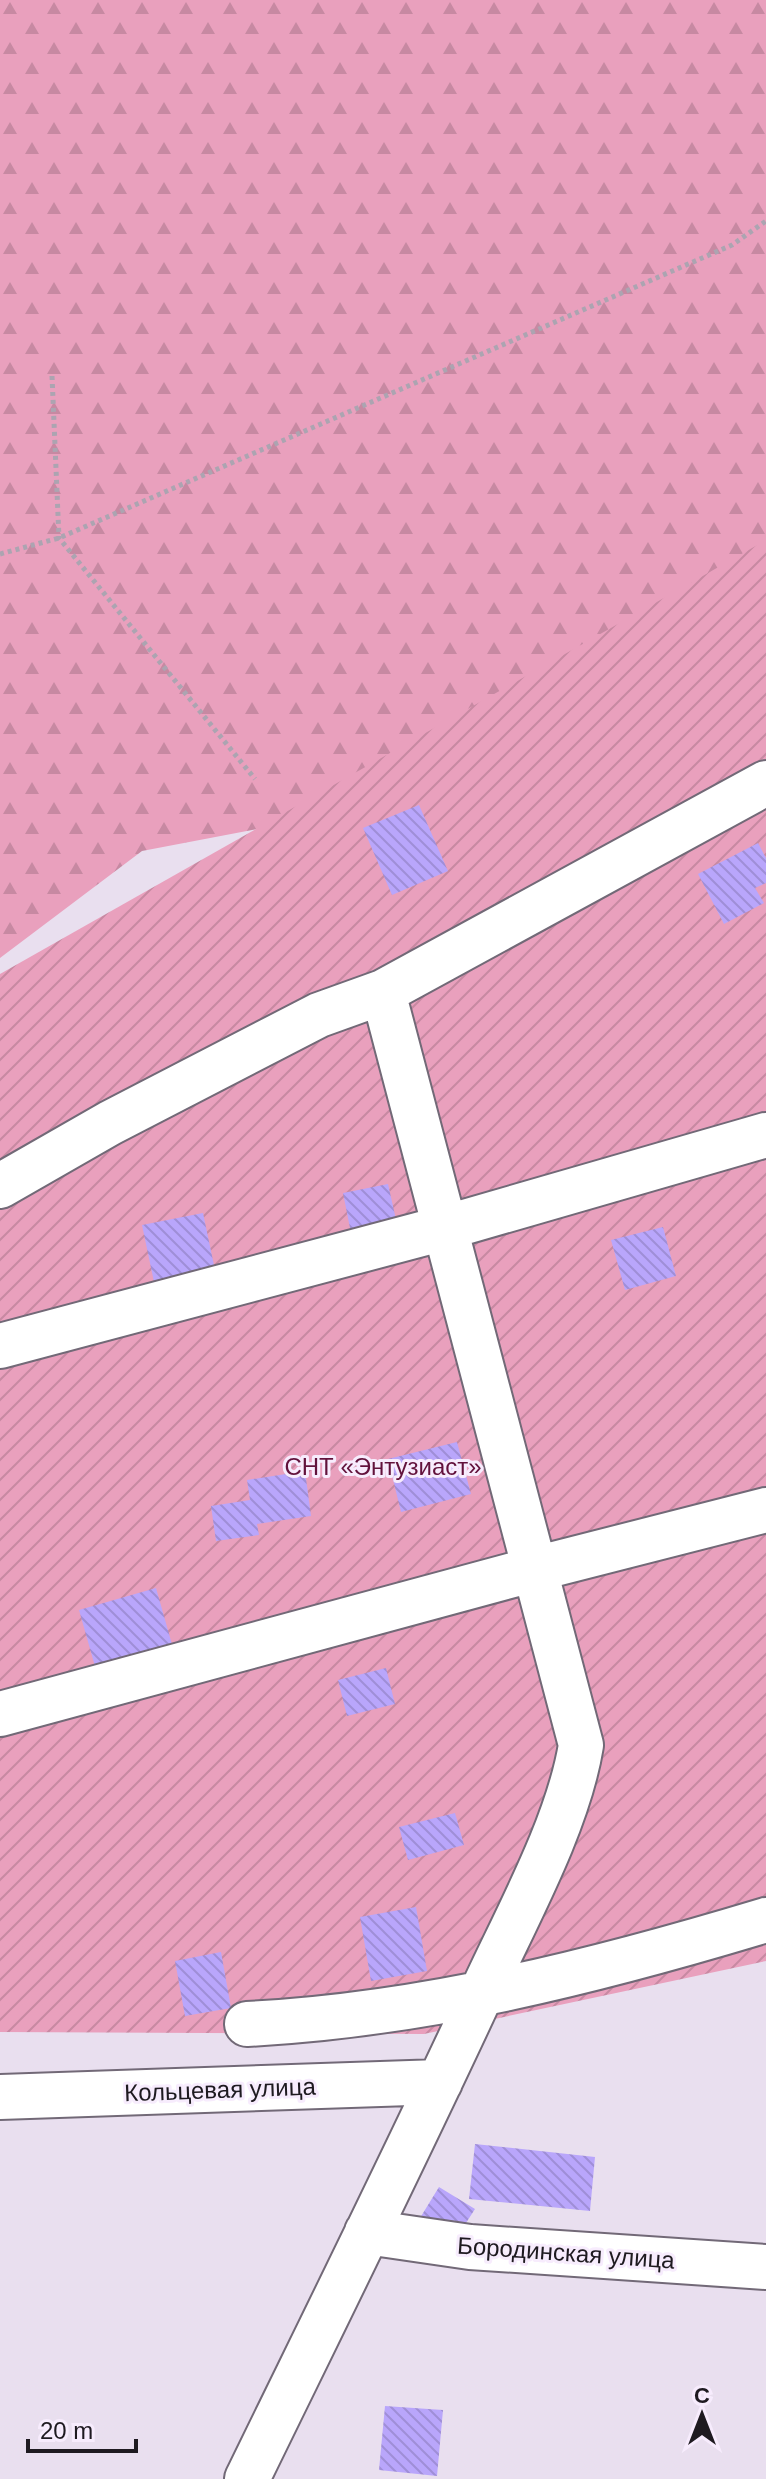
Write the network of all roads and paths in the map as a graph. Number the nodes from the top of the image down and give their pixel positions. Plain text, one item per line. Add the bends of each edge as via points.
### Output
1 (766, 221) edge
2 (52, 376) dead end
3 (59, 538) junction
4 (0, 554) edge
5 (255, 779) dead end
6 (766, 783) edge
7 (383, 992) junction
8 (766, 1135) edge
9 (0, 1186) edge
10 (444, 1228) junction
11 (0, 1346) edge
12 (766, 1510) edge
13 (535, 1569) junction
14 (0, 1714) edge
15 (766, 1920) edge
16 (481, 1994) junction
17 (247, 2024) dead end
18 (440, 2082) junction
19 (0, 2097) edge
20 (367, 2232) junction
21 (766, 2267) edge
22 (247, 2479) edge

1 - 3 path via 732,245
2 - 3 path
3 - 4 path
3 - 5 path
6 - 7 street
7 - 9 street via 319,1015
7 - 10 street
8 - 10 street
10 - 11 street
10 - 13 street
12 - 13 street
13 - 14 street
13 - 16 street via 581,1745 562,1813
15 - 16 street via 636,1959
16 - 17 street
16 - 18 street
18 - 19 street, Кольцевая улица
18 - 20 street
20 - 21 street, Бородинская улица via 470,2247
20 - 22 street

